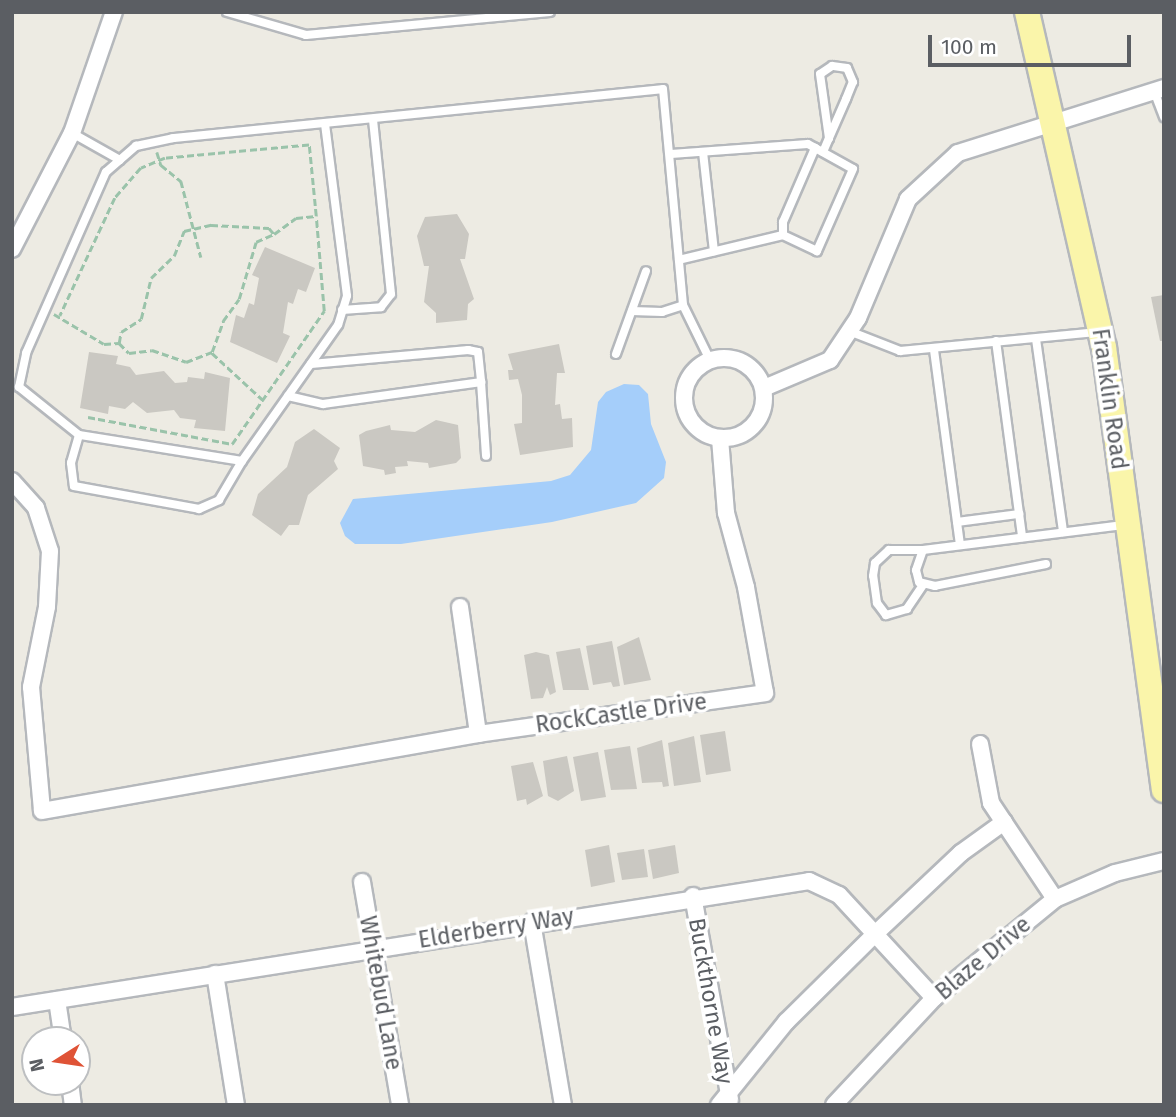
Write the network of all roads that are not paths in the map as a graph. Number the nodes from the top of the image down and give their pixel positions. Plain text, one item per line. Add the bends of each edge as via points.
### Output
1 (114, 12) edge
2 (227, 12) edge
3 (550, 12) edge
4 (1027, 12) edge
5 (492, 17) edge
6 (1159, 90) edge
7 (1164, 117) edge
8 (373, 119) junction
9 (1056, 122) junction
10 (325, 124) junction
11 (72, 133) junction
12 (829, 138) junction
13 (819, 150) junction
14 (703, 152) junction
15 (671, 154) junction
16 (120, 160) junction
17 (783, 236) junction
18 (12, 248) edge
19 (714, 251) junction
20 (679, 260) junction
21 (646, 271) dead end
22 (683, 305) junction
23 (342, 310) junction
24 (632, 311) junction
25 (849, 331) junction
26 (1101, 331) junction
27 (1036, 339) junction
28 (996, 341) junction
29 (934, 350) junction
30 (617, 354) dead end
31 (710, 360) junction
32 (311, 364) junction
33 (481, 382) junction
34 (764, 388) junction
35 (288, 396) junction
36 (79, 436) junction
37 (720, 439) junction
38 (486, 456) dead end
39 (242, 461) junction
40 (12, 481) edge
41 (1019, 514) junction
42 (957, 522) junction
43 (1128, 525) junction
44 (1063, 532) junction
45 (1022, 537) junction
46 (960, 544) junction
47 (923, 550) junction
48 (1046, 564) dead end
49 (923, 585) junction
50 (460, 607) dead end
51 (1158, 710) edge
52 (478, 734) junction
53 (980, 744) dead end
54 (1162, 761) edge
55 (1164, 790) edge
56 (1004, 822) junction
57 (1164, 861) edge
58 (362, 882) dead end
59 (693, 895) junction
60 (1055, 899) junction
61 (532, 922) junction
62 (875, 934) junction
63 (374, 948) junction
64 (215, 974) junction
65 (933, 998) junction
66 (57, 1000) junction
67 (12, 1007) edge
68 (61, 1026) edge
69 (726, 1102) edge
70 (236, 1105) edge
71 (400, 1105) edge
72 (563, 1105) edge
73 (834, 1105) edge

1 - 11 street
2 - 5 lane via 306,35
3 - 5 lane
4 - 9 main road, Franklin Road
6 - 7 lane
6 - 9 street
8 - 10 lane
8 - 15 lane via 663,89
8 - 23 lane via 391,294 382,307
9 - 25 street via 958,153 908,199
9 - 26 main road, Franklin Road
10 - 16 lane via 154,142 136,146
10 - 23 lane via 347,296
11 - 16 lane
11 - 18 street
12 - 12 lane via 853,82 848,68 832,66 820,74
12 - 13 lane
13 - 14 lane
13 - 17 lane via 783,222
13 - 17 lane via 853,169 817,251
14 - 15 lane
14 - 19 lane
15 - 20 lane
16 - 36 lane via 106,172 26,352 19,387
17 - 19 lane
19 - 20 lane
20 - 22 lane
21 - 24 lane
22 - 24 lane via 662,312
22 - 31 lane
23 - 32 lane
24 - 30 lane
25 - 29 lane via 900,351
25 - 34 street via 830,360
26 - 27 lane
26 - 43 main road, Franklin Road
27 - 28 lane
27 - 44 lane
28 - 29 lane
28 - 41 lane
29 - 42 lane
31 - 34 street via 738,360 758,375
31 - 37 street via 688,379 683,399 695,426
32 - 33 lane via 468,349 478,352
32 - 35 lane
33 - 35 lane via 323,404
33 - 38 lane
34 - 37 street via 757,422 739,436
35 - 39 lane
36 - 39 lane
36 - 39 lane via 71,463 75,486 199,509 219,500
37 - 52 street, RockCastle Drive via 726,513 765,693
40 - 52 street, RockCastle Drive via 36,508 50,551 47,607 31,687 42,811
41 - 42 lane
41 - 45 lane
42 - 46 lane
43 - 44 lane
43 - 51 main road, Franklin Road
44 - 45 lane
45 - 46 lane
46 - 47 lane
47 - 49 lane via 916,570
47 - 49 lane via 890,550 875,563 873,576 877,603 886,615 907,609
48 - 49 lane
50 - 52 street
51 - 54 main road, Franklin Road
53 - 56 street via 991,803
54 - 55 main road, Franklin Road
56 - 60 street
56 - 62 street via 961,853
57 - 60 street, Blaze Drive via 1115,873
58 - 63 street, Whitebud Lane
59 - 61 street, Elderberry Way
59 - 62 street, Elderberry Way via 809,881 839,895
59 - 69 street, Buckthorne Way
60 - 65 street, Blaze Drive
61 - 63 street, Elderberry Way
61 - 72 street
62 - 65 street, Elderberry Way
62 - 69 street via 786,1023
63 - 64 street, Elderberry Way
63 - 71 street, Whitebud Lane
64 - 66 street, Elderberry Way
64 - 70 street
65 - 73 street, Blaze Drive
66 - 67 street, Elderberry Way
66 - 68 street

